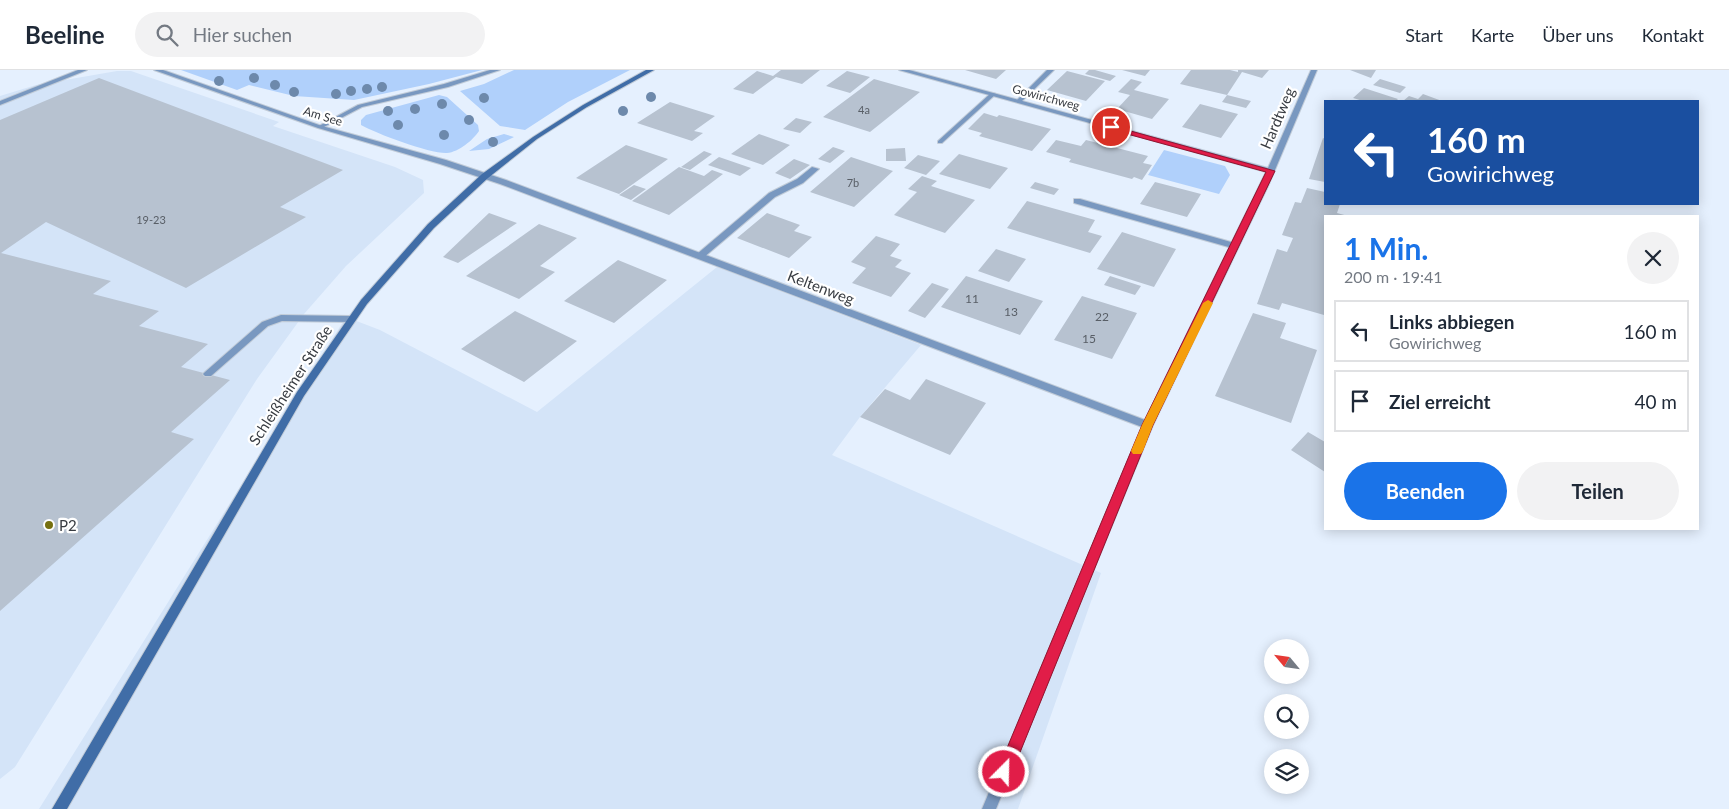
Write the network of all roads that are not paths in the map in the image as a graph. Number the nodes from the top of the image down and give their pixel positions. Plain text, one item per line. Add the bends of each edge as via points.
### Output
1 (84, 70) edge
2 (157, 70) edge
3 (498, 70) edge
4 (651, 70) edge
5 (902, 70) edge
6 (1051, 70) edge
7 (1314, 70) edge
8 (993, 94) junction
9 (1019, 101) junction
10 (0, 104) edge
11 (320, 127) junction
12 (940, 142) dead end
13 (815, 168) dead end
14 (1270, 171) junction
15 (485, 176) junction
16 (1077, 201) dead end
17 (1235, 246) junction
18 (700, 256) junction
19 (352, 319) junction
20 (208, 374) dead end
21 (1148, 425) junction
22 (59, 809) edge
23 (989, 809) edge

1 - 10 street
2 - 11 street, Am See
3 - 11 street via 360,106
4 - 15 street, Schleißheimer Straße via 577,111
5 - 8 street, Gowirichweg
6 - 9 street
7 - 14 street, Hardtweg
8 - 9 street, Gowirichweg
8 - 12 street
9 - 14 street, Gowirichweg
11 - 15 street, Am See
13 - 18 street via 800,181 772,195
14 - 17 street, Hardtweg
15 - 18 street, Keltenweg
15 - 19 street, Schleißheimer Straße via 431,226
16 - 17 street
17 - 21 street, Hardtweg
18 - 21 street, Keltenweg
19 - 20 street via 281,318 265,324
19 - 22 street, Schleißheimer Straße via 300,394
21 - 23 street, Hardtweg

